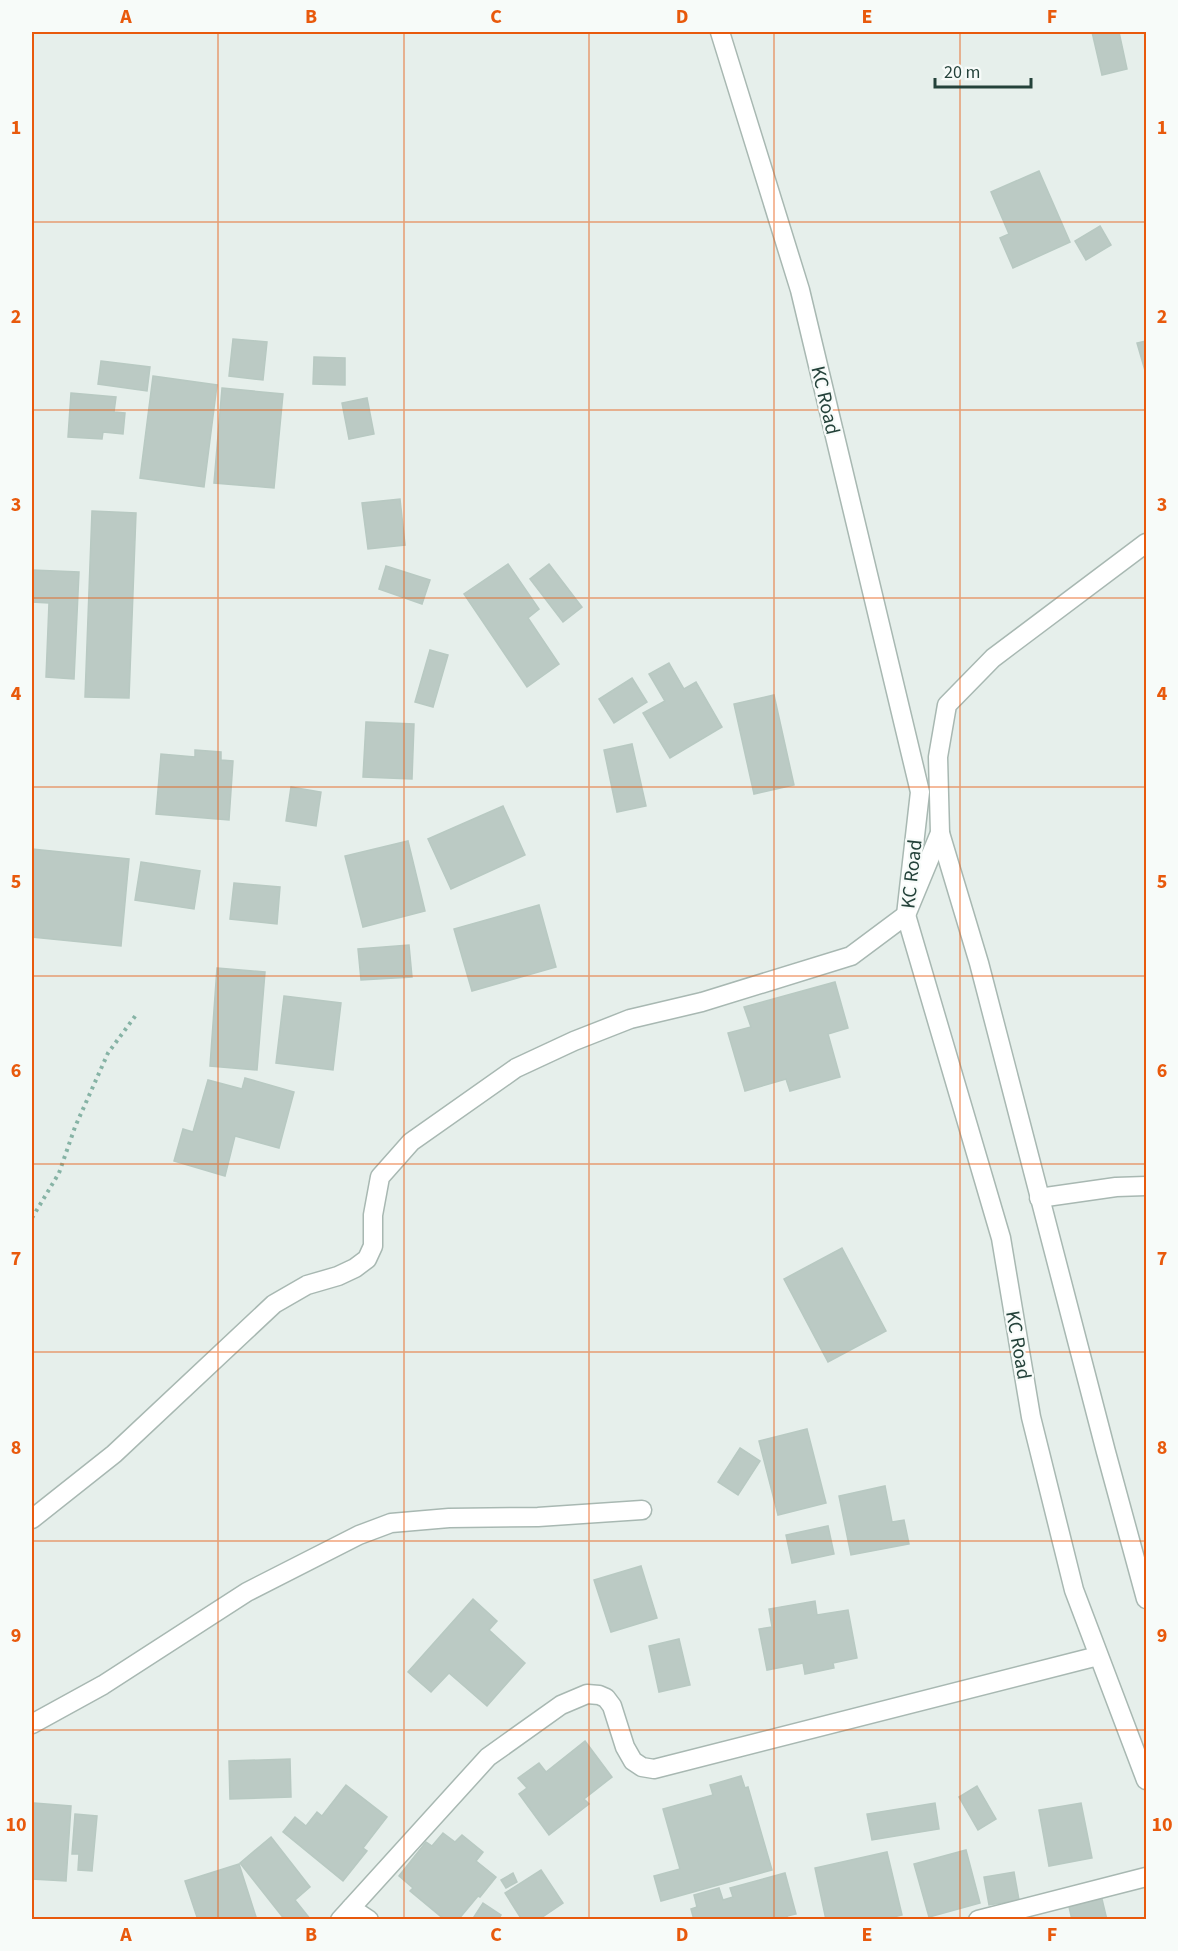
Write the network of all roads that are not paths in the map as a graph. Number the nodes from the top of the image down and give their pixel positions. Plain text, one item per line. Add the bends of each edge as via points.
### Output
1 (720, 32) edge
2 (1146, 543) edge
3 (940, 833) junction
4 (906, 915) junction
5 (1146, 1186) edge
6 (1039, 1198) junction
7 (642, 1510) dead end
8 (32, 1519) edge
9 (1146, 1599) edge
10 (1098, 1656) junction
11 (32, 1724) edge
12 (1146, 1780) edge
13 (1146, 1877) edge
14 (345, 1914) edge
15 (369, 1920) edge
16 (978, 1920) edge

1 - 4 street, KC Road via 800,290 920,792
2 - 3 street via 993,658 947,705 938,757
3 - 4 street
3 - 6 street via 979,963
4 - 8 street via 851,956 702,1002 630,1019 516,1068 411,1142 380,1177 373,1215 373,1246 367,1259 274,1304 114,1454
4 - 10 street, KC Road via 1001,1238 1031,1417 1074,1590
5 - 6 street
6 - 9 street
7 - 11 street via 391,1523 359,1535 248,1592 103,1685
10 - 12 street, KC Road
10 - 14 street via 654,1769 633,1761 606,1698 586,1695 561,1705 488,1756
13 - 16 street
14 - 15 street

